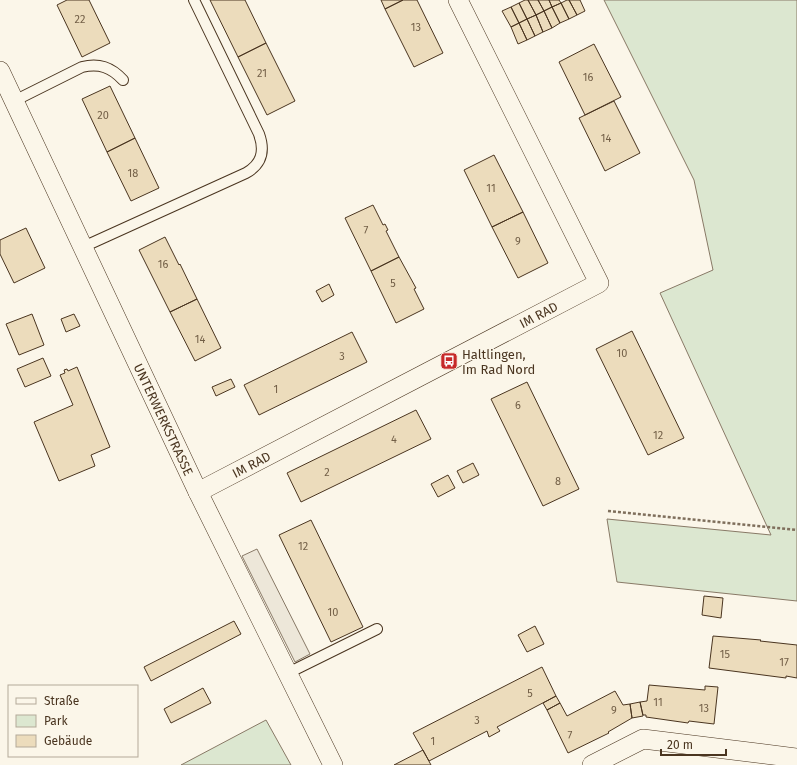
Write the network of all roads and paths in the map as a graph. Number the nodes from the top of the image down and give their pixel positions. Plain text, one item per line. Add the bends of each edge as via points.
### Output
1 (194, 0) edge
2 (458, 0) edge
3 (0, 70) edge
4 (123, 80) dead end
5 (14, 101) junction
6 (83, 247) junction
7 (198, 492) junction
8 (608, 511) dead end
9 (797, 530) edge
10 (376, 629) dead end
11 (288, 673) junction
12 (797, 758) edge
13 (334, 765) edge
14 (592, 765) edge

1 - 6 lane via 259,134 263,152 260,161 246,173
2 - 7 street, IM RAD via 599,283
3 - 5 street, UNTERWERKSTRASSE
4 - 5 lane via 110,69 93,65 82,67
5 - 6 street, UNTERWERKSTRASSE
6 - 7 street, UNTERWERKSTRASSE
7 - 11 street, UNTERWERKSTRASSE
8 - 9 path
10 - 11 lane
11 - 13 street, UNTERWERKSTRASSE
12 - 14 street via 643,739

